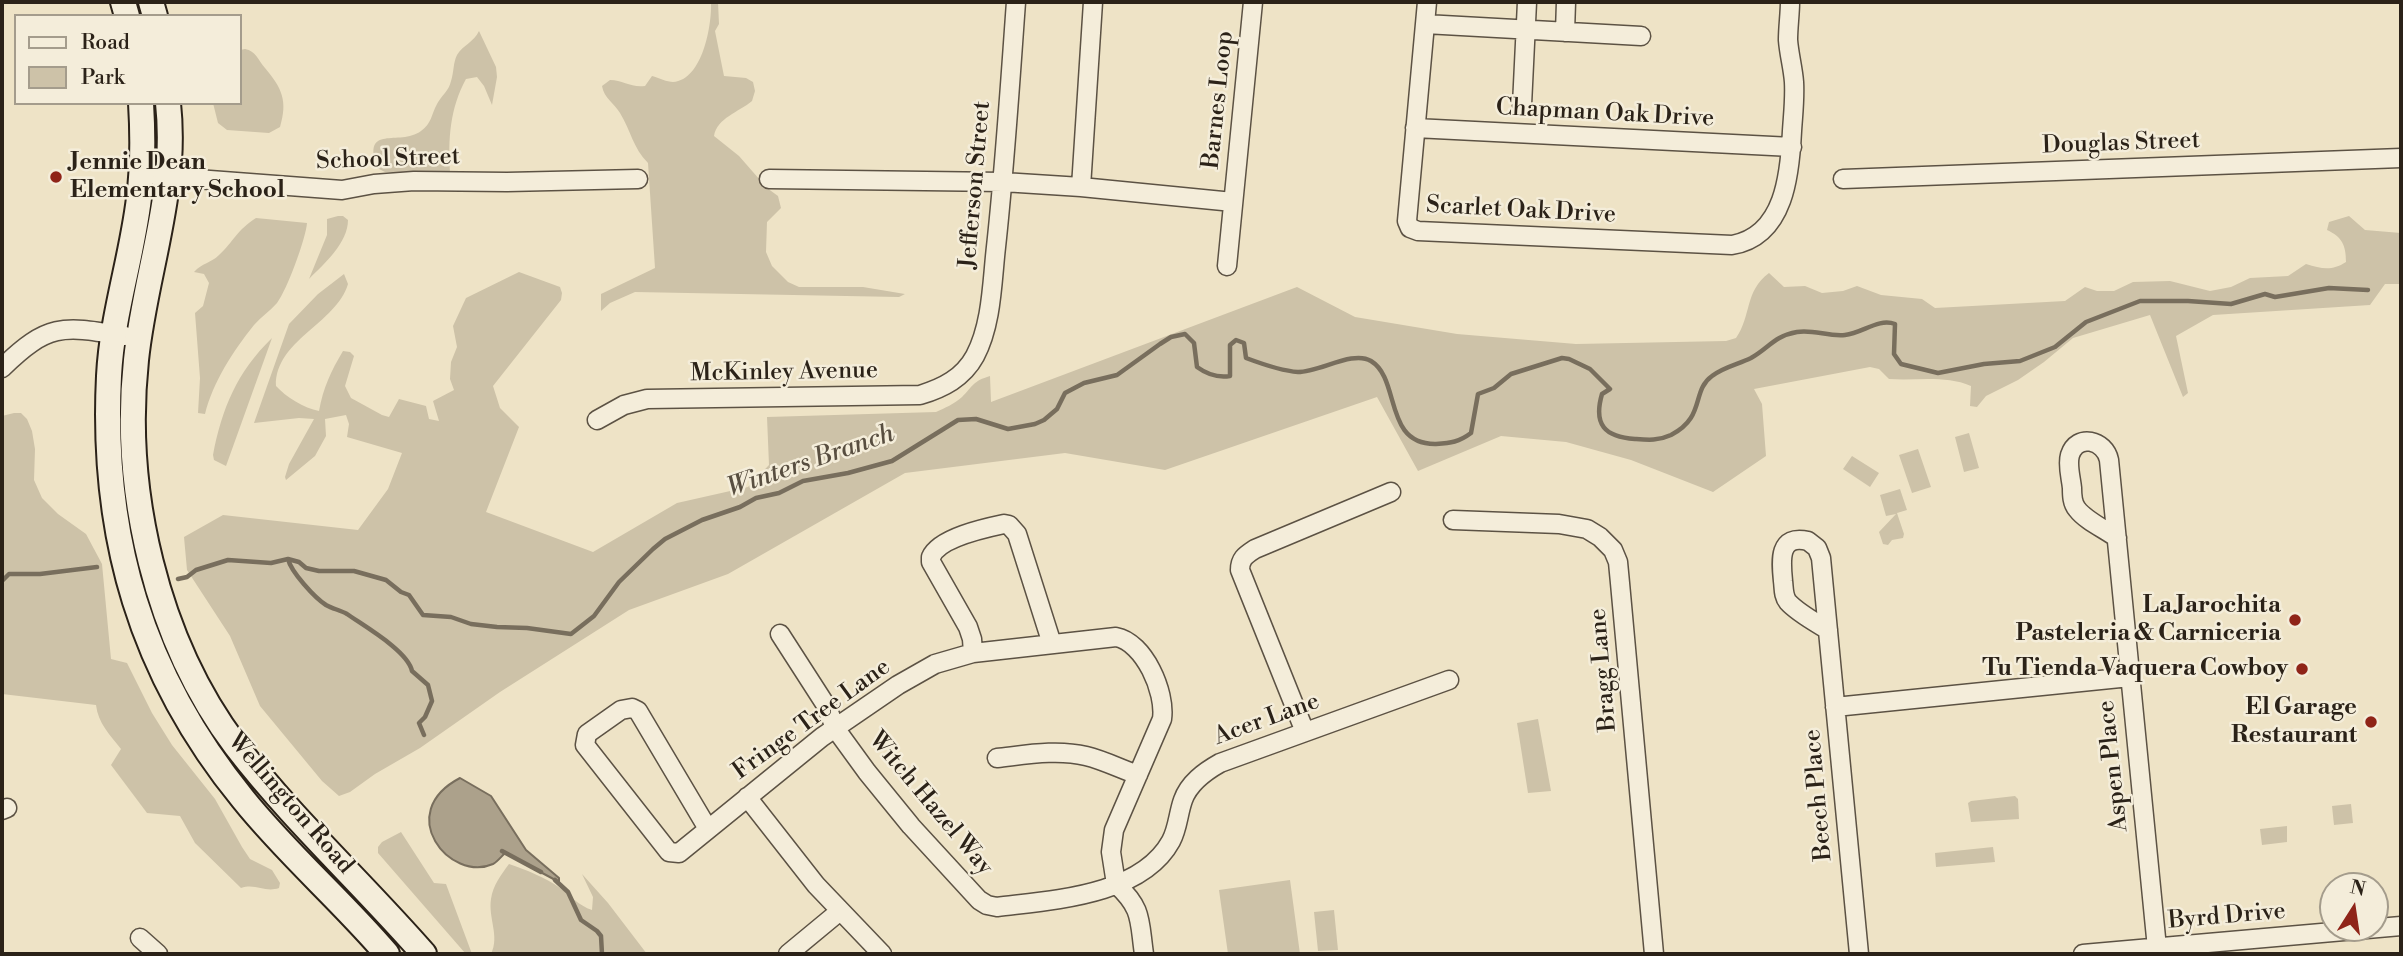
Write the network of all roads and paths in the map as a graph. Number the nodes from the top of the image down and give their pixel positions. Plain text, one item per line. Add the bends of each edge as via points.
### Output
1 (1016, 2) edge
2 (1093, 2) edge
3 (1253, 2) edge
4 (1427, 2) edge
5 (1527, 2) edge
6 (1566, 2) edge
7 (1790, 2) edge
8 (1424, 24) junction
9 (1526, 30) junction
10 (1565, 32) junction
11 (1641, 36) dead end
12 (141, 105) edge
13 (168, 105) edge
14 (1522, 105) dead end
15 (1415, 128) junction
16 (1791, 147) junction
17 (2401, 158) edge
18 (141, 175) junction
19 (167, 177) junction
20 (638, 179) dead end
21 (769, 179) dead end
22 (1843, 179) dead end
23 (1003, 182) junction
24 (1081, 187) junction
25 (1233, 202) junction
26 (1227, 267) dead end
27 (113, 334) junction
28 (139, 338) junction
29 (2, 368) edge
30 (967, 368) joint
31 (597, 420) dead end
32 (1391, 492) dead end
33 (1453, 520) dead end
34 (2117, 538) junction
35 (1828, 630) junction
36 (780, 634) dead end
37 (1052, 644) junction
38 (973, 653) junction
39 (2130, 677) junction
40 (1449, 680) dead end
41 (1835, 707) junction
42 (835, 728) junction
43 (1305, 732) junction
44 (997, 758) dead end
45 (1138, 775) junction
46 (747, 797) junction
47 (708, 829) junction
48 (1116, 884) junction
49 (839, 911) junction
50 (2401, 926) edge
51 (140, 937) dead end
52 (868, 940) junction
53 (2157, 947) junction
54 (158, 954) edge
55 (387, 954) edge
56 (424, 954) edge
57 (788, 954) edge
58 (855, 954) edge
59 (882, 954) edge
60 (1144, 954) edge
61 (1654, 954) edge
62 (1859, 954) edge
63 (2082, 954) edge

1 - 23 street, Jefferson Street
2 - 24 street
3 - 25 street, Barnes Loop
4 - 8 street, Scarlet Oak Drive
5 - 9 street
6 - 10 street
7 - 16 street
8 - 9 street
8 - 15 street, Scarlet Oak Drive
9 - 10 street
9 - 14 street
10 - 11 street
12 - 18 main road, Wellington Road
13 - 19 main road, Wellington Road
15 - 16 street, Chapman Oak Drive
15 - 16 street, Scarlet Oak Drive via 1407,221 1414,230 1732,245 1755,236 1767,225 1788,181
17 - 22 street, Douglas Street
18 - 19 street, School Street
18 - 27 main road, Wellington Road
19 - 20 street, School Street via 342,190 414,180
19 - 28 main road, Wellington Road via 164,216
21 - 23 street
23 - 24 street, Barnes Loop
23 - 30 street, Jefferson Street via 988,315 976,355
24 - 25 street, Barnes Loop
25 - 26 street, Barnes Loop
27 - 28 street
27 - 29 street via 65,329 48,333 25,345
27 - 55 main road, Wellington Road via 108,421 113,510 124,570 168,686 210,757 244,801
28 - 56 main road, Wellington Road via 134,455 141,519 161,597 185,660 219,720 274,793
30 - 31 street, McKinley Avenue via 941,389 920,395 648,399 624,405
32 - 43 street via 1255,549 1240,563
33 - 61 street, Bragg Lane via 1579,526 1600,537 1616,556
34 - 34 street, Aspen Place via 2074,505 2070,457 2080,443 2096,442 2108,454
34 - 39 street, Aspen Place
35 - 35 street, Beech Place via 1785,597 1781,556 1797,540 1813,544 1820,553
35 - 41 street, Beech Place
36 - 42 street via 827,707
37 - 38 street, Fringe Tree Lane
37 - 38 street via 1017,534 1004,524 964,535 938,548 931,557 968,627
37 - 45 street, Fringe Tree Lane via 1116,637 1135,645 1160,689 1164,706
38 - 42 street, Fringe Tree Lane via 935,664
39 - 41 street
39 - 53 street, Aspen Place
40 - 43 street, Acer Lane
41 - 62 street, Beech Place
42 - 46 street, Fringe Tree Lane
42 - 48 street, Witch Hazel Way via 911,826 987,905 1078,896
43 - 48 street, Acer Lane via 1220,763 1199,776 1183,800 1178,826 1164,851
44 - 45 street via 1072,754
45 - 48 street, Fringe Tree Lane via 1114,830 1111,852
46 - 47 street, Fringe Tree Lane
46 - 49 street
47 - 47 street, Fringe Tree Lane via 638,711 626,708 587,734 585,745 669,852 678,853
48 - 60 street via 1138,912
49 - 52 street
49 - 57 street
50 - 53 street, Byrd Drive
51 - 54 street
52 - 58 street
52 - 59 street
53 - 63 street, Byrd Drive

